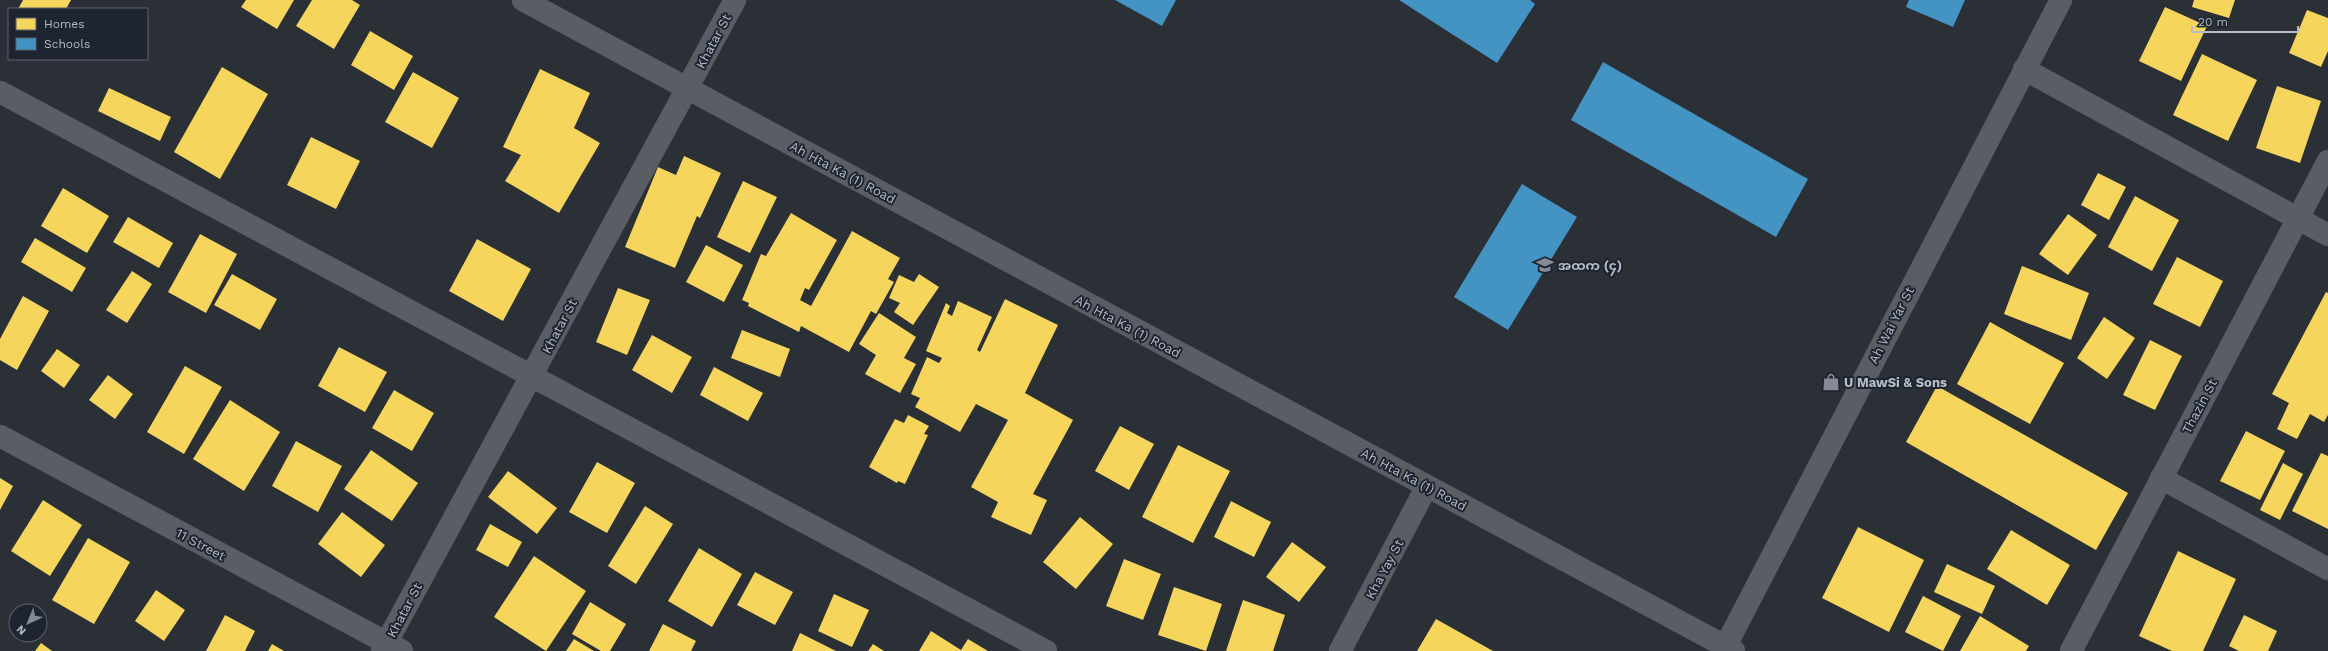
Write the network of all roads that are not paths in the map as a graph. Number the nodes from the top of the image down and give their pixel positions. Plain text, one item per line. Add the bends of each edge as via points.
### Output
1 (523, 0) edge
2 (735, 0) edge
3 (2061, 0) edge
4 (2024, 69) junction
5 (687, 88) junction
6 (0, 92) edge
7 (2328, 161) edge
8 (2297, 218) junction
9 (2328, 235) edge
10 (531, 376) junction
11 (0, 436) edge
12 (2161, 478) junction
13 (1426, 486) junction
14 (2328, 569) edge
15 (390, 648) edge
16 (1727, 650) edge
17 (1046, 651) edge
18 (1340, 651) edge
19 (2071, 651) edge

1 - 5 street, Ah Hta Ka (1) Road
2 - 5 street, Khatar St
3 - 4 street, Ah Wai Yar St
4 - 8 street
4 - 16 street, Ah Wai Yar St
5 - 10 street, Khatar St
5 - 13 street, Ah Hta Ka (1) Road
6 - 10 street
7 - 8 street, Thazin St
8 - 9 street
8 - 12 street, Thazin St
10 - 15 street, Khatar St
10 - 17 street
11 - 15 street, 11 Street
12 - 14 street
12 - 19 street, Thazin St
13 - 16 street, Ah Hta Ka (1) Road
13 - 18 street, Kha Yay St

